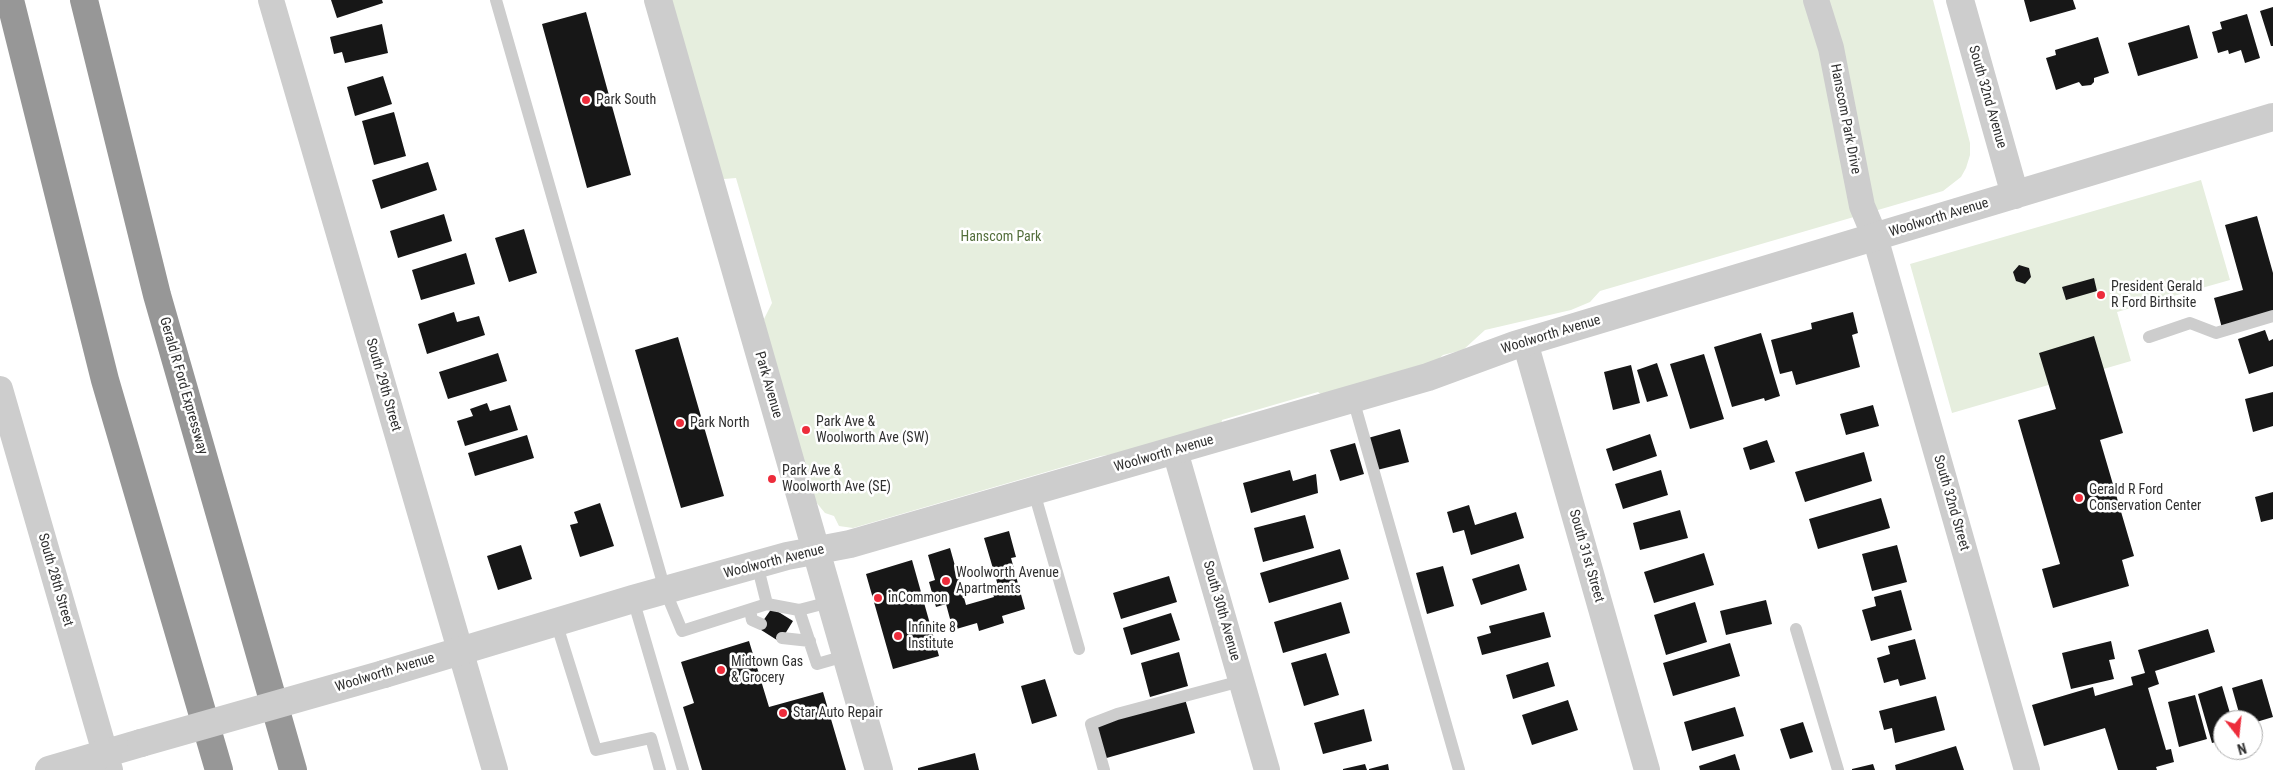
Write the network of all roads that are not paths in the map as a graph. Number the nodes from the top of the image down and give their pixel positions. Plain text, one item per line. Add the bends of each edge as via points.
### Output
1 (10, 0) edge
2 (84, 0) edge
3 (271, 0) edge
4 (496, 0) edge
5 (658, 0) edge
6 (1816, 0) edge
7 (1960, 0) edge
8 (2273, 117) edge
9 (2015, 195) junction
10 (1875, 237) junction
11 (2273, 316) edge
12 (2149, 337) dead end
13 (1525, 342) junction
14 (0, 389) edge
15 (1353, 399) junction
16 (1175, 452) junction
17 (1034, 492) junction
18 (815, 551) junction
19 (758, 564) junction
20 (665, 590) junction
21 (633, 599) junction
22 (830, 602) junction
23 (767, 604) junction
24 (750, 610) junction
25 (799, 610) junction
26 (556, 622) junction
27 (761, 624) dead end
28 (1796, 629) dead end
29 (782, 638) dead end
30 (810, 641) junction
31 (1078, 649) dead end
32 (460, 650) junction
33 (846, 656) junction
34 (1241, 682) junction
35 (108, 762) edge
36 (49, 770) edge
37 (218, 770) edge
38 (293, 770) edge
39 (495, 770) edge
40 (660, 770) edge
41 (683, 770) edge
42 (879, 770) edge
43 (1104, 770) edge
44 (1267, 770) edge
45 (1459, 770) edge
46 (1647, 770) edge
47 (1838, 770) edge
48 (2027, 770) edge

1 - 37 highway via 105,380
2 - 38 highway, Gerald R Ford Expressway via 157,295
3 - 32 street, South 29th Street
4 - 20 lane
5 - 18 street, Park Avenue
6 - 10 street, Hanscom Park Drive via 1831,48 1862,206
7 - 9 street, South 32nd Avenue
8 - 9 street, Woolworth Avenue
9 - 10 street, Woolworth Avenue
10 - 13 street, Woolworth Avenue
10 - 48 street, South 32nd Street
11 - 12 lane via 2216,333 2190,323
13 - 15 street, Woolworth Avenue
13 - 46 street, South 31st Street
14 - 35 street, South 28th Street
15 - 16 street, Woolworth Avenue
15 - 45 lane
16 - 17 street, Woolworth Avenue
16 - 34 street, South 30th Avenue
17 - 18 street, Woolworth Avenue
17 - 31 lane
18 - 19 street, Woolworth Avenue
18 - 22 street, Park Avenue
19 - 20 street, Woolworth Avenue
19 - 23 lane
20 - 21 street, Woolworth Avenue
20 - 24 lane via 682,631
21 - 26 street, Woolworth Avenue
21 - 41 lane
22 - 25 lane
22 - 33 street, Park Avenue
23 - 24 lane
23 - 25 lane
24 - 27 lane via 752,620
25 - 30 lane
26 - 32 street, Woolworth Avenue
26 - 40 lane via 596,750 651,738
28 - 47 lane
29 - 30 lane
30 - 33 lane via 817,664
32 - 35 street, Woolworth Avenue, bridge via 142,743
32 - 39 street, South 29th Street
33 - 42 street, Park Avenue
34 - 43 lane via 1117,714 1091,724
34 - 44 street, South 30th Avenue
35 - 36 street, Woolworth Avenue

